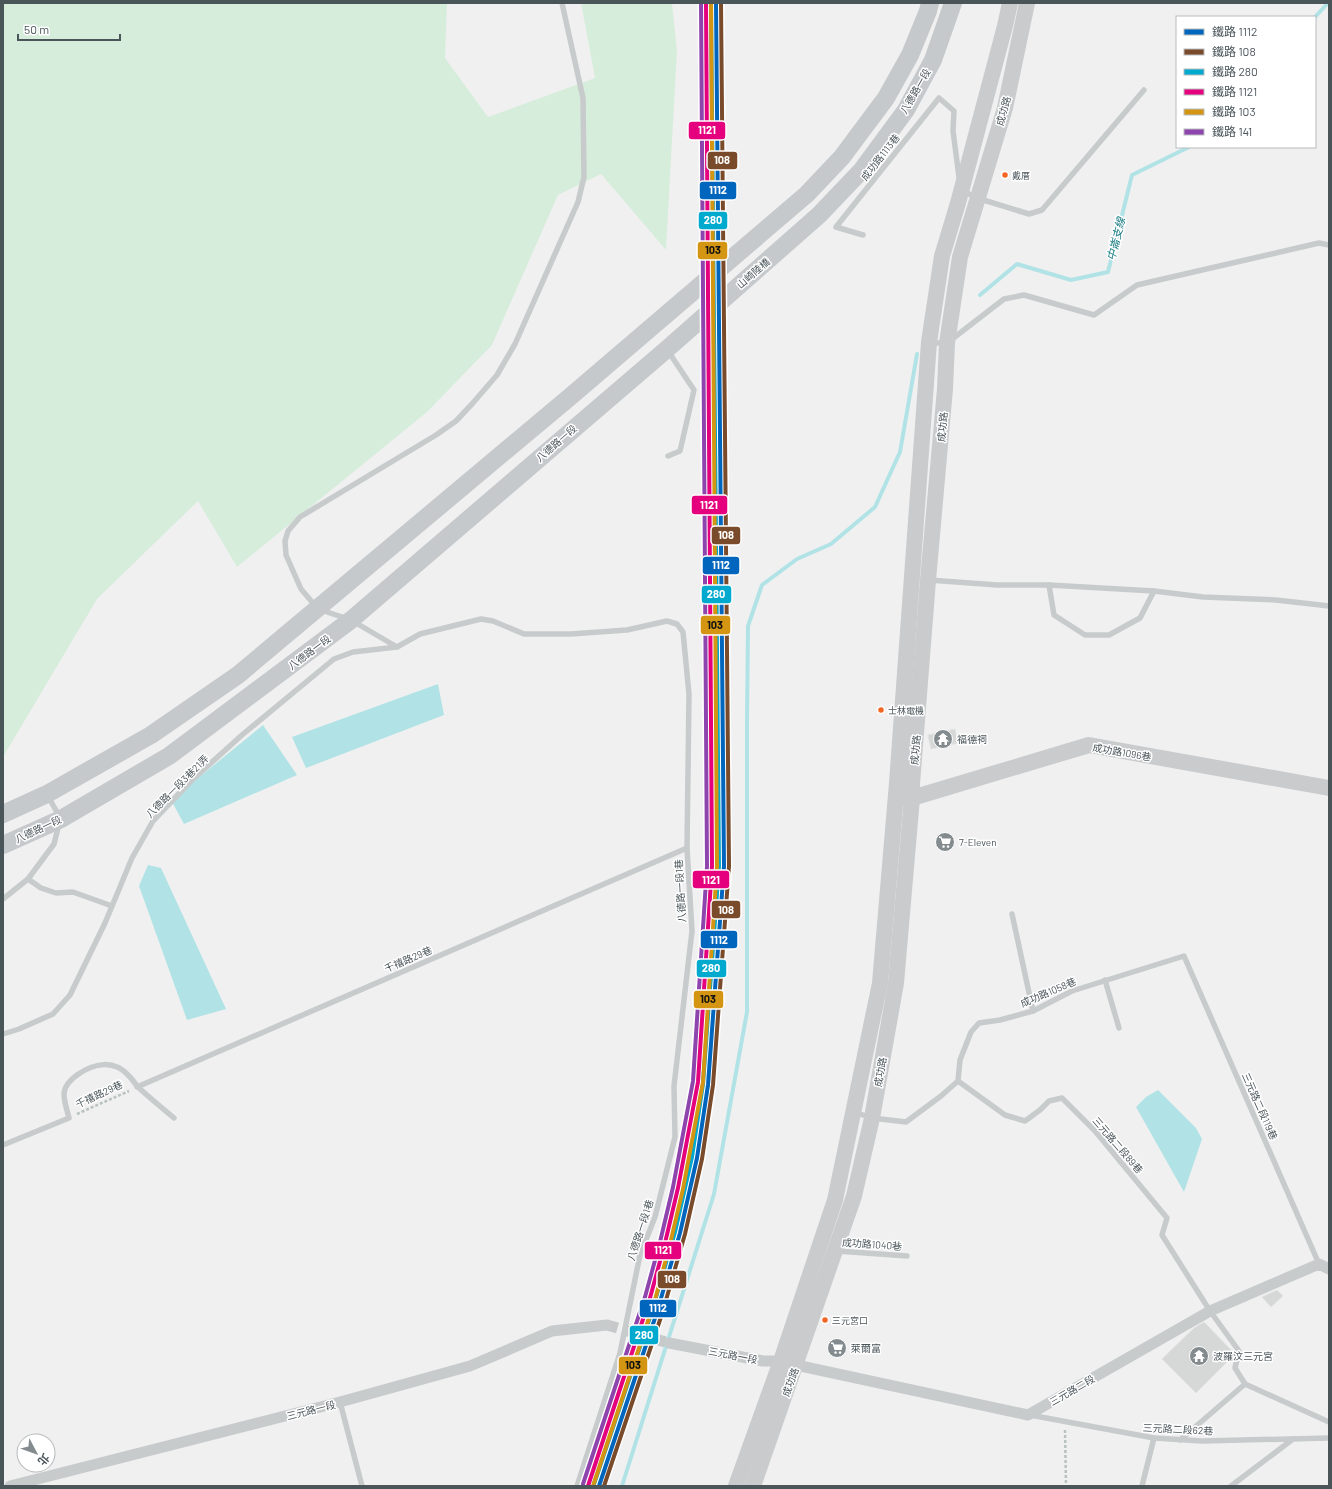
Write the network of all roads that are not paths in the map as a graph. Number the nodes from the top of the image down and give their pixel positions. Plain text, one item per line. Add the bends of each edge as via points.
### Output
1 (562, 3) edge
2 (930, 3) edge
3 (953, 3) edge
4 (1010, 3) edge
5 (1027, 3) edge
6 (1144, 90) dead end
7 (861, 171) joint
8 (961, 190) junction
9 (976, 198) junction
10 (863, 235) dead end
11 (1329, 245) edge
12 (929, 342) junction
13 (947, 343) junction
14 (667, 349) junction
15 (585, 418) joint
16 (668, 456) dead end
17 (920, 579) junction
18 (1049, 585) junction
19 (1154, 591) junction
20 (1329, 606) edge
21 (318, 610) junction
22 (351, 620) junction
23 (397, 647) junction
24 (1329, 788) edge
25 (47, 794) junction
26 (912, 798) junction
27 (896, 799) junction
28 (3, 814) edge
29 (60, 819) junction
30 (3, 845) edge
31 (687, 848) junction
32 (28, 879) junction
33 (3, 899) edge
34 (112, 906) junction
35 (1012, 914) dead end
36 (1184, 956) joint
37 (1105, 980) junction
38 (1033, 1011) junction
39 (1119, 1028) dead end
40 (3, 1034) edge
41 (958, 1081) junction
42 (137, 1087) junction
43 (854, 1112) junction
44 (174, 1118) dead end
45 (872, 1118) junction
46 (3, 1145) edge
47 (835, 1250) junction
48 (907, 1256) dead end
49 (1324, 1267) edge
50 (1210, 1311) junction
51 (607, 1325) tunnel mouth
52 (669, 1343) tunnel mouth
53 (788, 1363) junction
54 (1245, 1384) junction
55 (340, 1402) junction
56 (1028, 1415) junction
57 (1329, 1422) edge
58 (1154, 1438) junction
59 (1329, 1438) edge
60 (1293, 1439) junction
61 (1180, 1440) junction
62 (10, 1486) edge
63 (362, 1486) edge
64 (577, 1486) edge
65 (736, 1486) edge
66 (753, 1486) edge
67 (1142, 1486) edge
68 (1231, 1486) edge

1 - 21 lane via 583,98 584,177 578,202 515,344 497,375 472,404 456,421 300,517 288,531 285,542 286,555 301,589
2 - 21 main road via 910,55 886,98 842,157 807,194
3 - 7 main road, 八德路一段 via 933,60 906,110
4 - 8 street, 成功路
5 - 9 street, 成功路 via 1005,108
6 - 9 lane via 1042,210 1029,214
7 - 14 main road, 山崎陸橋 via 819,214
8 - 9 lane
8 - 10 lane, 成功路1113巷 via 953,131 954,111 939,98 836,227
8 - 12 street, 成功路 via 942,256
9 - 13 street, 成功路 via 960,256
11 - 13 lane via 1319,243 1137,285 1094,315 1024,294 1004,299
12 - 13 lane
12 - 17 street, 成功路
13 - 17 street, 成功路 via 945,389
14 - 15 main road, 山崎陸橋
14 - 16 lane via 694,390 680,451
15 - 22 main road, 八德路一段
17 - 18 lane via 997,585
17 - 26 street, 成功路
17 - 27 street, 成功路
18 - 19 lane
18 - 19 lane via 1054,615 1085,636 1109,635 1140,618
19 - 20 lane
21 - 22 lane
21 - 25 main road via 232,679 151,735
22 - 23 lane
22 - 29 main road, 八德路一段 via 169,756
23 - 31 lane, 八德路一段1巷 via 420,634 481,619 493,621 524,634 626,630 667,621 677,624 683,632 690,694
23 - 34 lane, 八德路一段3巷21弄 via 353,652 334,659 191,781 153,821 132,858
24 - 26 street, 成功路1096巷 via 1089,745
25 - 28 main road
25 - 29 lane
26 - 27 street, 成功路1096巷
26 - 45 street, 成功路 via 896,983
27 - 43 street, 成功路 via 880,983
29 - 30 main road, 八德路一段
29 - 32 lane via 54,844
31 - 42 lane, 千禧路29巷
31 - 64 lane, 八德路一段1巷 via 692,931 674,1086 675,1137 655,1218 640,1254 620,1353
32 - 33 lane
32 - 34 lane via 41,888 56,893 73,892
34 - 40 lane, 八德路一段3巷21弄 via 70,995 52,1014
35 - 38 lane
36 - 37 lane, 成功路1058巷
36 - 49 lane, 三元路二段119巷
37 - 38 lane, 成功路1058巷 via 1072,991
37 - 39 lane
38 - 41 lane, 成功路1058巷 via 979,1023 971,1032 960,1060
41 - 45 lane via 906,1122
41 - 50 lane, 三元路二段89巷 via 1005,1115 1025,1120 1049,1101 1062,1098 1095,1131 1167,1218 1162,1235
42 - 44 lane
42 - 46 lane, 千禧路29巷 via 120,1068 104,1063 87,1070 68,1081 64,1089 69,1118
43 - 45 lane
43 - 53 street, 成功路 via 835,1200
45 - 47 street, 成功路 via 854,1196
47 - 48 lane, 成功路1040巷
47 - 53 street, 成功路
49 - 50 street, 三元路二段
50 - 54 lane via 1239,1352 1235,1368
50 - 56 street, 三元路二段
51 - 55 street, 三元路一段 via 552,1331 470,1366
52 - 53 street, 三元路一段 via 763,1361
53 - 56 street
53 - 65 street, 成功路
53 - 66 street, 成功路
54 - 57 lane
54 - 61 lane
55 - 62 street, 三元路一段
55 - 63 lane
56 - 58 lane, 三元路二段62巷
58 - 61 lane, 三元路二段62巷
58 - 67 lane
59 - 60 lane, 三元路二段62巷
60 - 61 lane, 三元路二段62巷
60 - 68 lane

